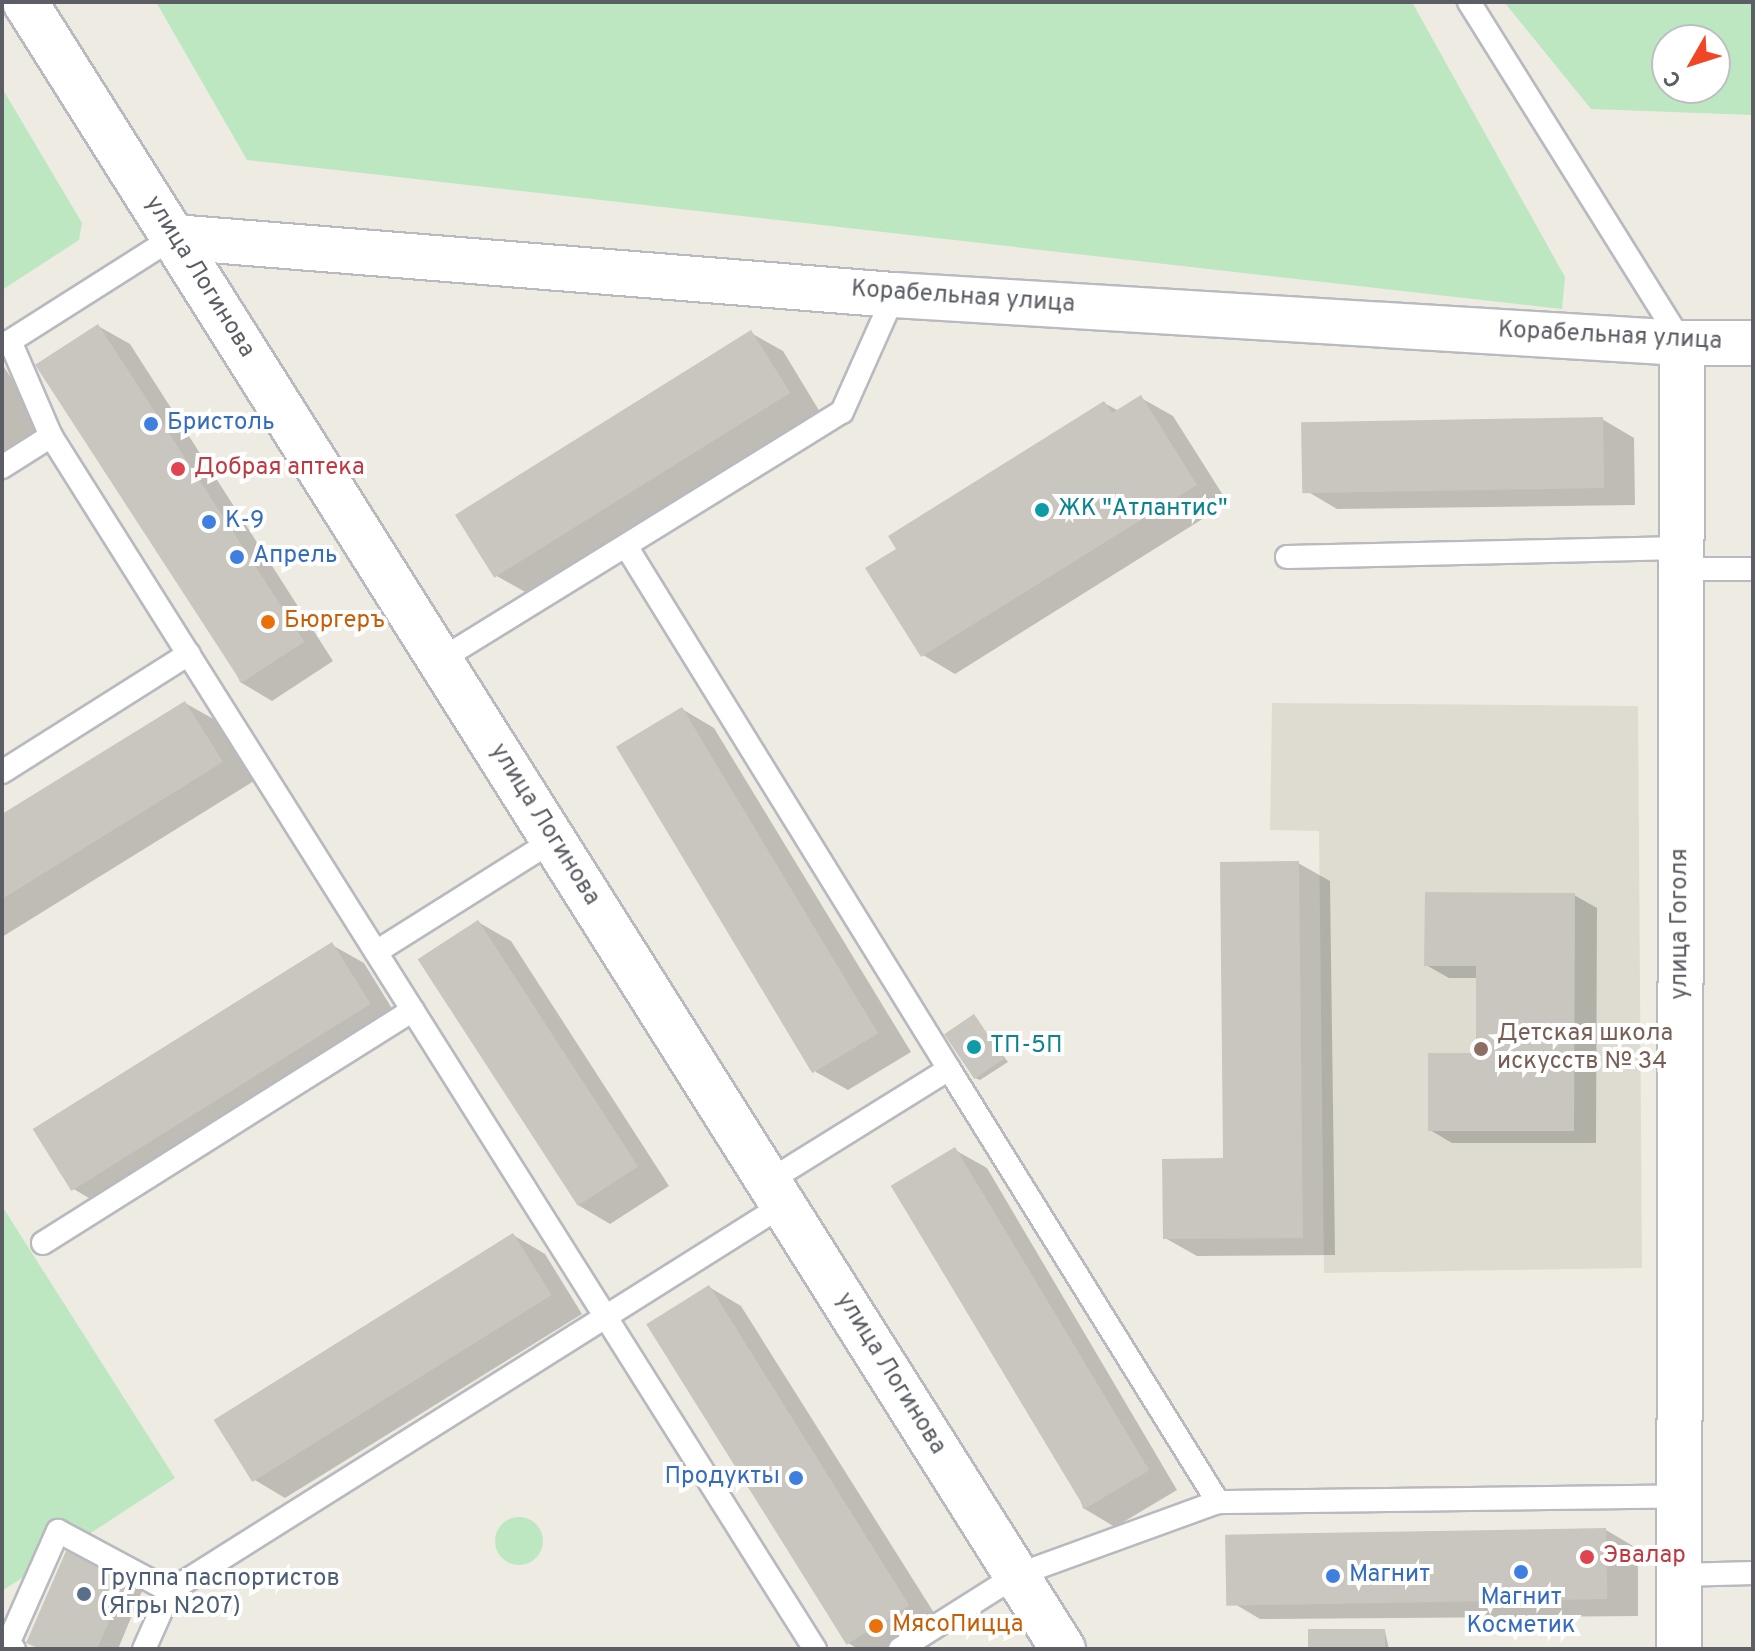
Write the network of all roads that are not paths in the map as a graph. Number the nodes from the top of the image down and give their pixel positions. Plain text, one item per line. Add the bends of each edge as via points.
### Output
1 (25, 2) edge
2 (1469, 2) edge
3 (174, 237) junction
4 (894, 295) junction
5 (1682, 343) junction
6 (1753, 343) edge
7 (51, 436) junction
8 (2, 467) edge
9 (626, 546) junction
10 (1287, 557) dead end
11 (1681, 558) junction
12 (1753, 569) edge
13 (189, 654) junction
14 (440, 660) junction
15 (2, 772) edge
16 (554, 840) junction
17 (376, 952) junction
18 (413, 1010) junction
19 (949, 1069) junction
20 (776, 1193) junction
21 (43, 1243) dead end
22 (606, 1317) junction
23 (1679, 1496) junction
24 (1218, 1502) junction
25 (1753, 1573) edge
26 (1017, 1575) junction
27 (1679, 1575) junction
28 (170, 1591) junction
29 (14, 1649) edge
30 (144, 1649) edge
31 (815, 1649) edge
32 (900, 1649) edge
33 (1063, 1649) edge
34 (1679, 1649) edge

1 - 3 street, улица Логинова
2 - 5 lane
3 - 4 street, Корабельная улица
3 - 7 lane via 10,341
3 - 14 street, улица Логинова
4 - 5 street, Корабельная улица
4 - 9 lane via 842,412
5 - 6 street, Корабельная улица
5 - 11 street, улица Гоголя
7 - 8 lane
7 - 13 lane
9 - 14 lane
9 - 19 lane
10 - 11 lane
11 - 12 lane
11 - 23 street, улица Гоголя
13 - 15 lane
13 - 17 lane
14 - 16 street, улица Логинова
16 - 17 lane
16 - 20 street, улица Логинова
17 - 18 lane
18 - 21 lane
18 - 22 lane
19 - 20 lane
19 - 24 lane
20 - 22 lane
20 - 26 street, улица Логинова
22 - 28 lane
22 - 31 lane
23 - 24 lane
23 - 27 street, улица Гоголя
24 - 26 lane
25 - 27 lane
26 - 32 lane
26 - 33 street, улица Логинова
27 - 34 street, улица Гоголя
28 - 29 lane via 58,1531 7,1646
28 - 30 lane

